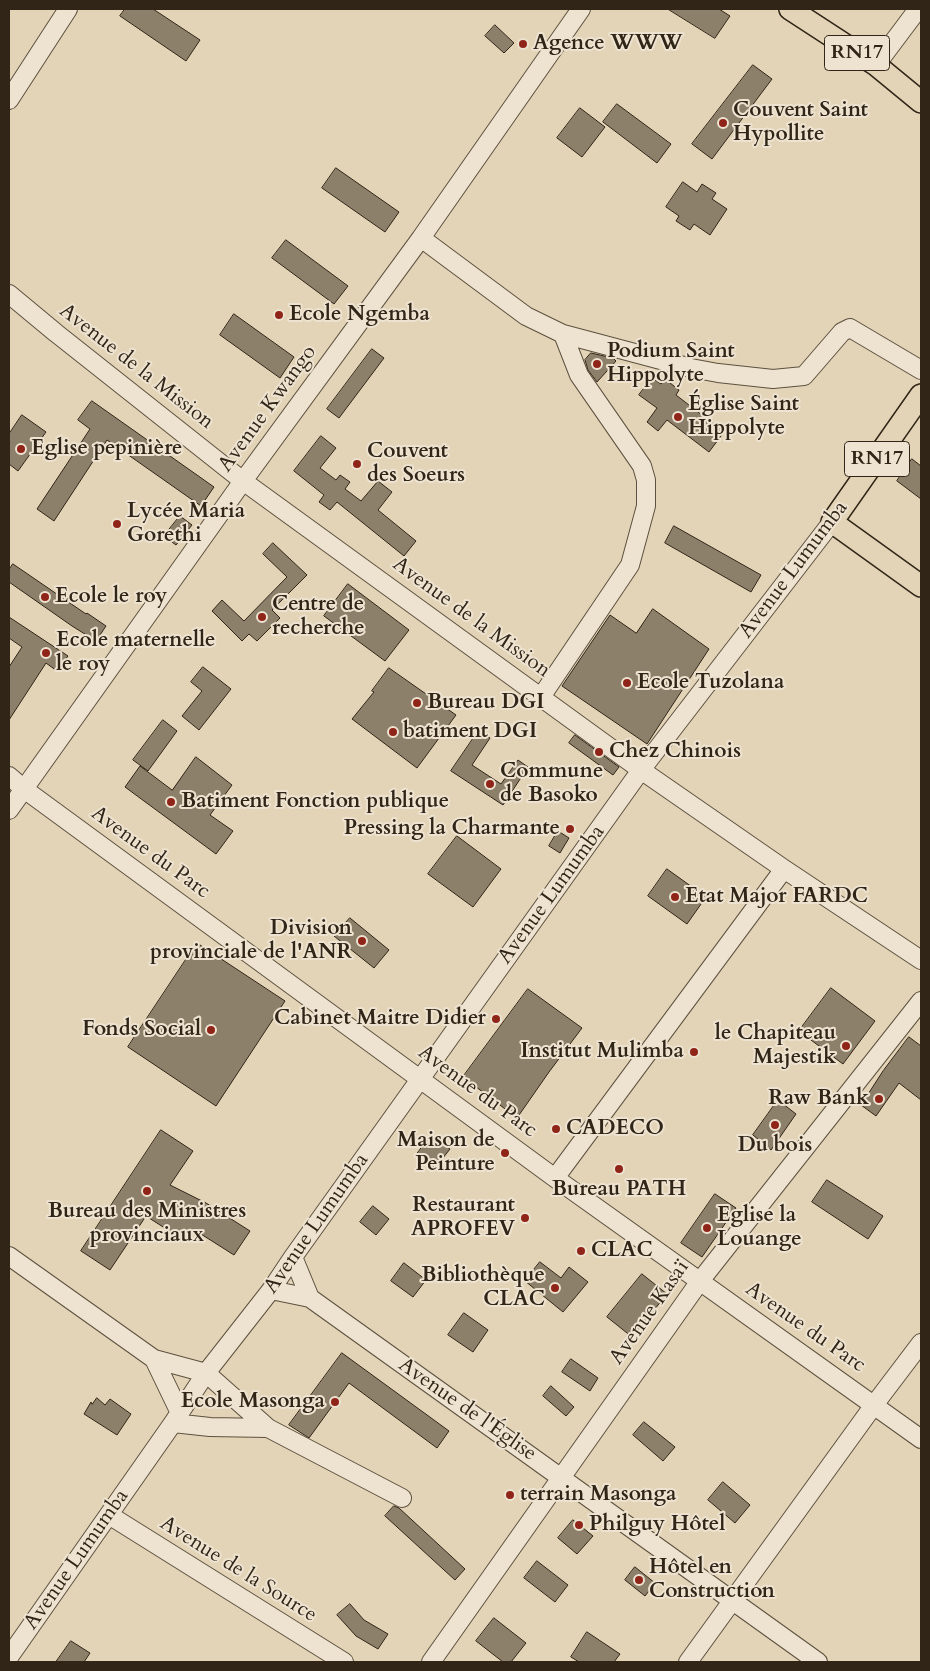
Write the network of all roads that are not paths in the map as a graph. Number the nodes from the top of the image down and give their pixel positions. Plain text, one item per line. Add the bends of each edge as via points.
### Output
1 (68, 9) edge
2 (581, 9) edge
3 (918, 9) edge
4 (795, 10) edge
5 (876, 65) junction
6 (11, 93) edge
7 (921, 102) edge
8 (420, 238) junction
9 (9, 294) edge
10 (563, 334) junction
11 (921, 370) edge
12 (921, 395) edge
13 (243, 481) junction
14 (832, 522) junction
15 (921, 586) edge
16 (541, 697) junction
17 (641, 770) junction
18 (9, 776) edge
19 (24, 789) junction
20 (9, 810) edge
21 (784, 870) junction
22 (921, 960) edge
23 (921, 1002) edge
24 (420, 1078) junction
25 (556, 1178) junction
26 (9, 1256) edge
27 (293, 1257) junction
28 (700, 1281) junction
29 (271, 1290) junction
30 (310, 1298) junction
31 (921, 1343) edge
32 (154, 1359) junction
33 (206, 1373) junction
34 (874, 1405) junction
35 (176, 1418) junction
36 (268, 1428) junction
37 (921, 1439) edge
38 (562, 1478) junction
39 (402, 1498) dead end
40 (109, 1515) junction
41 (732, 1599) junction
42 (9, 1657) edge
43 (344, 1662) edge
44 (430, 1662) edge
45 (688, 1662) edge
46 (818, 1662) edge

1 - 6 street
2 - 8 street, Avenue Kwango
3 - 5 street
4 - 5 main road, RN17
5 - 7 main road, RN17
8 - 10 street via 526,316
8 - 13 street, Avenue Kwango
9 - 13 street, Avenue de la Mission
10 - 11 street via 691,368 773,379 804,376 842,332 850,328
10 - 16 street via 579,376 642,466 646,480 646,506 630,565
12 - 14 main road, Avenue Lumumba / RN17
13 - 16 street, Avenue de la Mission
13 - 19 street, Avenue Kwango
14 - 15 main road
14 - 17 street, Avenue Lumumba
16 - 17 street, Avenue de la Mission
17 - 21 street, Avenue de la Mission
17 - 24 street, Avenue Lumumba
18 - 19 street, Avenue du Parc
19 - 20 street, Avenue Kwango
19 - 24 street, Avenue du Parc
21 - 22 street, Avenue de la Mission
21 - 25 street
23 - 28 street, Avenue Kasaï
24 - 25 street, Avenue du Parc
24 - 27 street, Avenue Lumumba
25 - 28 street, Avenue du Parc
26 - 32 street
27 - 29 street, Avenue Lumumba
27 - 30 street
28 - 34 street, Avenue du Parc
28 - 38 street, Avenue Kasaï
29 - 30 street
29 - 33 street, Avenue Lumumba
30 - 38 street, Avenue de l'Église
31 - 34 street
32 - 33 street
32 - 35 street
33 - 35 street, Avenue Lumumba
33 - 36 street
34 - 37 street, Avenue du Parc
34 - 41 street
35 - 36 street via 210,1427
35 - 40 street, Avenue Lumumba
36 - 39 street
38 - 41 street, Avenue de l'Église
38 - 44 street, Avenue Kasaï
40 - 42 street, Avenue Lumumba
40 - 43 street, Avenue de la Source
41 - 45 street
41 - 46 street, Avenue de l'Église

